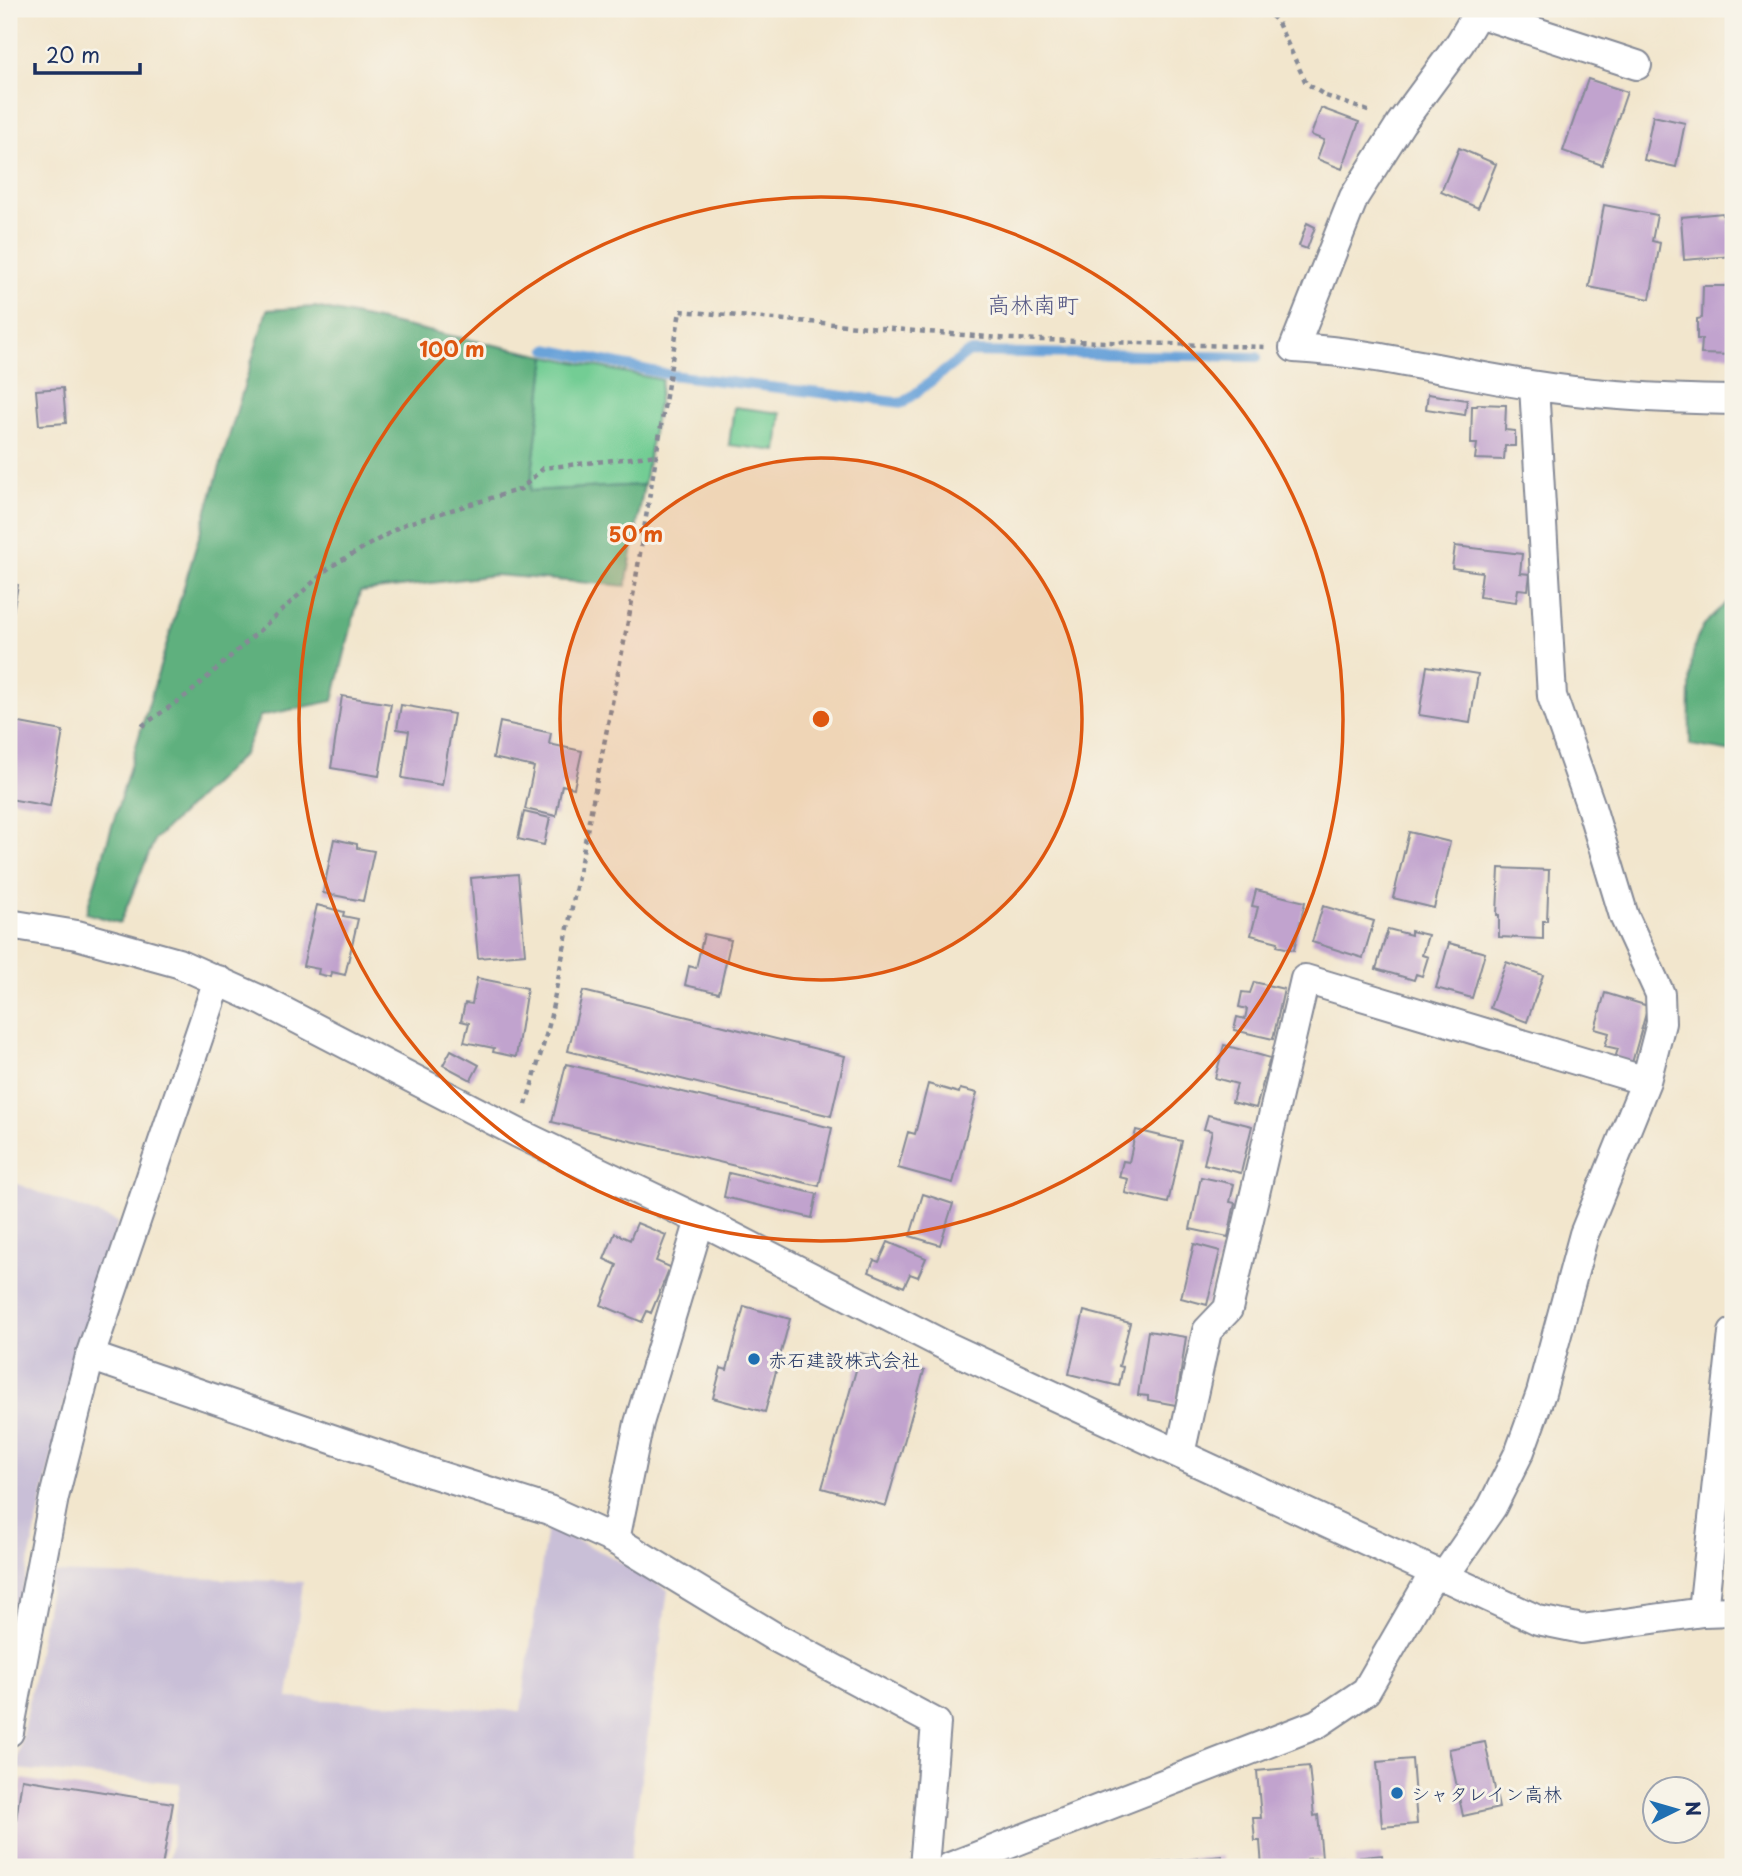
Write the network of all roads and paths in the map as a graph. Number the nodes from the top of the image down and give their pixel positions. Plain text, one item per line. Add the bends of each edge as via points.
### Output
1 (1264, 9) edge
2 (1479, 11) edge
3 (1637, 65) dead end
4 (1401, 123) junction
5 (1294, 348) junction
6 (1534, 386) junction
7 (1733, 400) edge
8 (657, 455) junction
9 (142, 726) dead end
10 (9, 924) edge
11 (218, 980) junction
12 (1646, 1081) junction
13 (518, 1133) junction
14 (700, 1220) junction
15 (1733, 1333) edge
16 (90, 1356) junction
17 (1180, 1454) junction
18 (615, 1540) junction
19 (1439, 1575) junction
20 (1733, 1611) edge
21 (1703, 1612) junction
22 (9, 1732) edge
23 (924, 1867) edge
24 (950, 1867) edge

1 - 4 path via 1277,21 1306,83 1326,96
2 - 3 street
2 - 4 street
4 - 5 street via 1354,197
5 - 6 street via 1337,350
5 - 8 path via 1011,339 680,311
6 - 7 street via 1666,399
6 - 12 street via 1552,696 1624,916 1660,994 1661,1023
8 - 9 path via 543,468 521,489 405,524 330,567 191,692
8 - 13 path via 548,1025
10 - 11 street via 89,939 178,963
11 - 13 street
11 - 16 street
12 - 17 street via 1305,979 1228,1309 1207,1331
12 - 19 street via 1584,1234 1541,1393 1520,1451 1492,1507
13 - 14 street
14 - 17 street via 944,1345
14 - 18 street via 639,1423
15 - 21 street
16 - 18 street via 549,1510
16 - 22 street via 54,1497
17 - 19 street
18 - 23 street via 773,1636 936,1723
19 - 21 street via 1538,1620 1582,1629
19 - 24 street via 1366,1691 1317,1724
20 - 21 street

